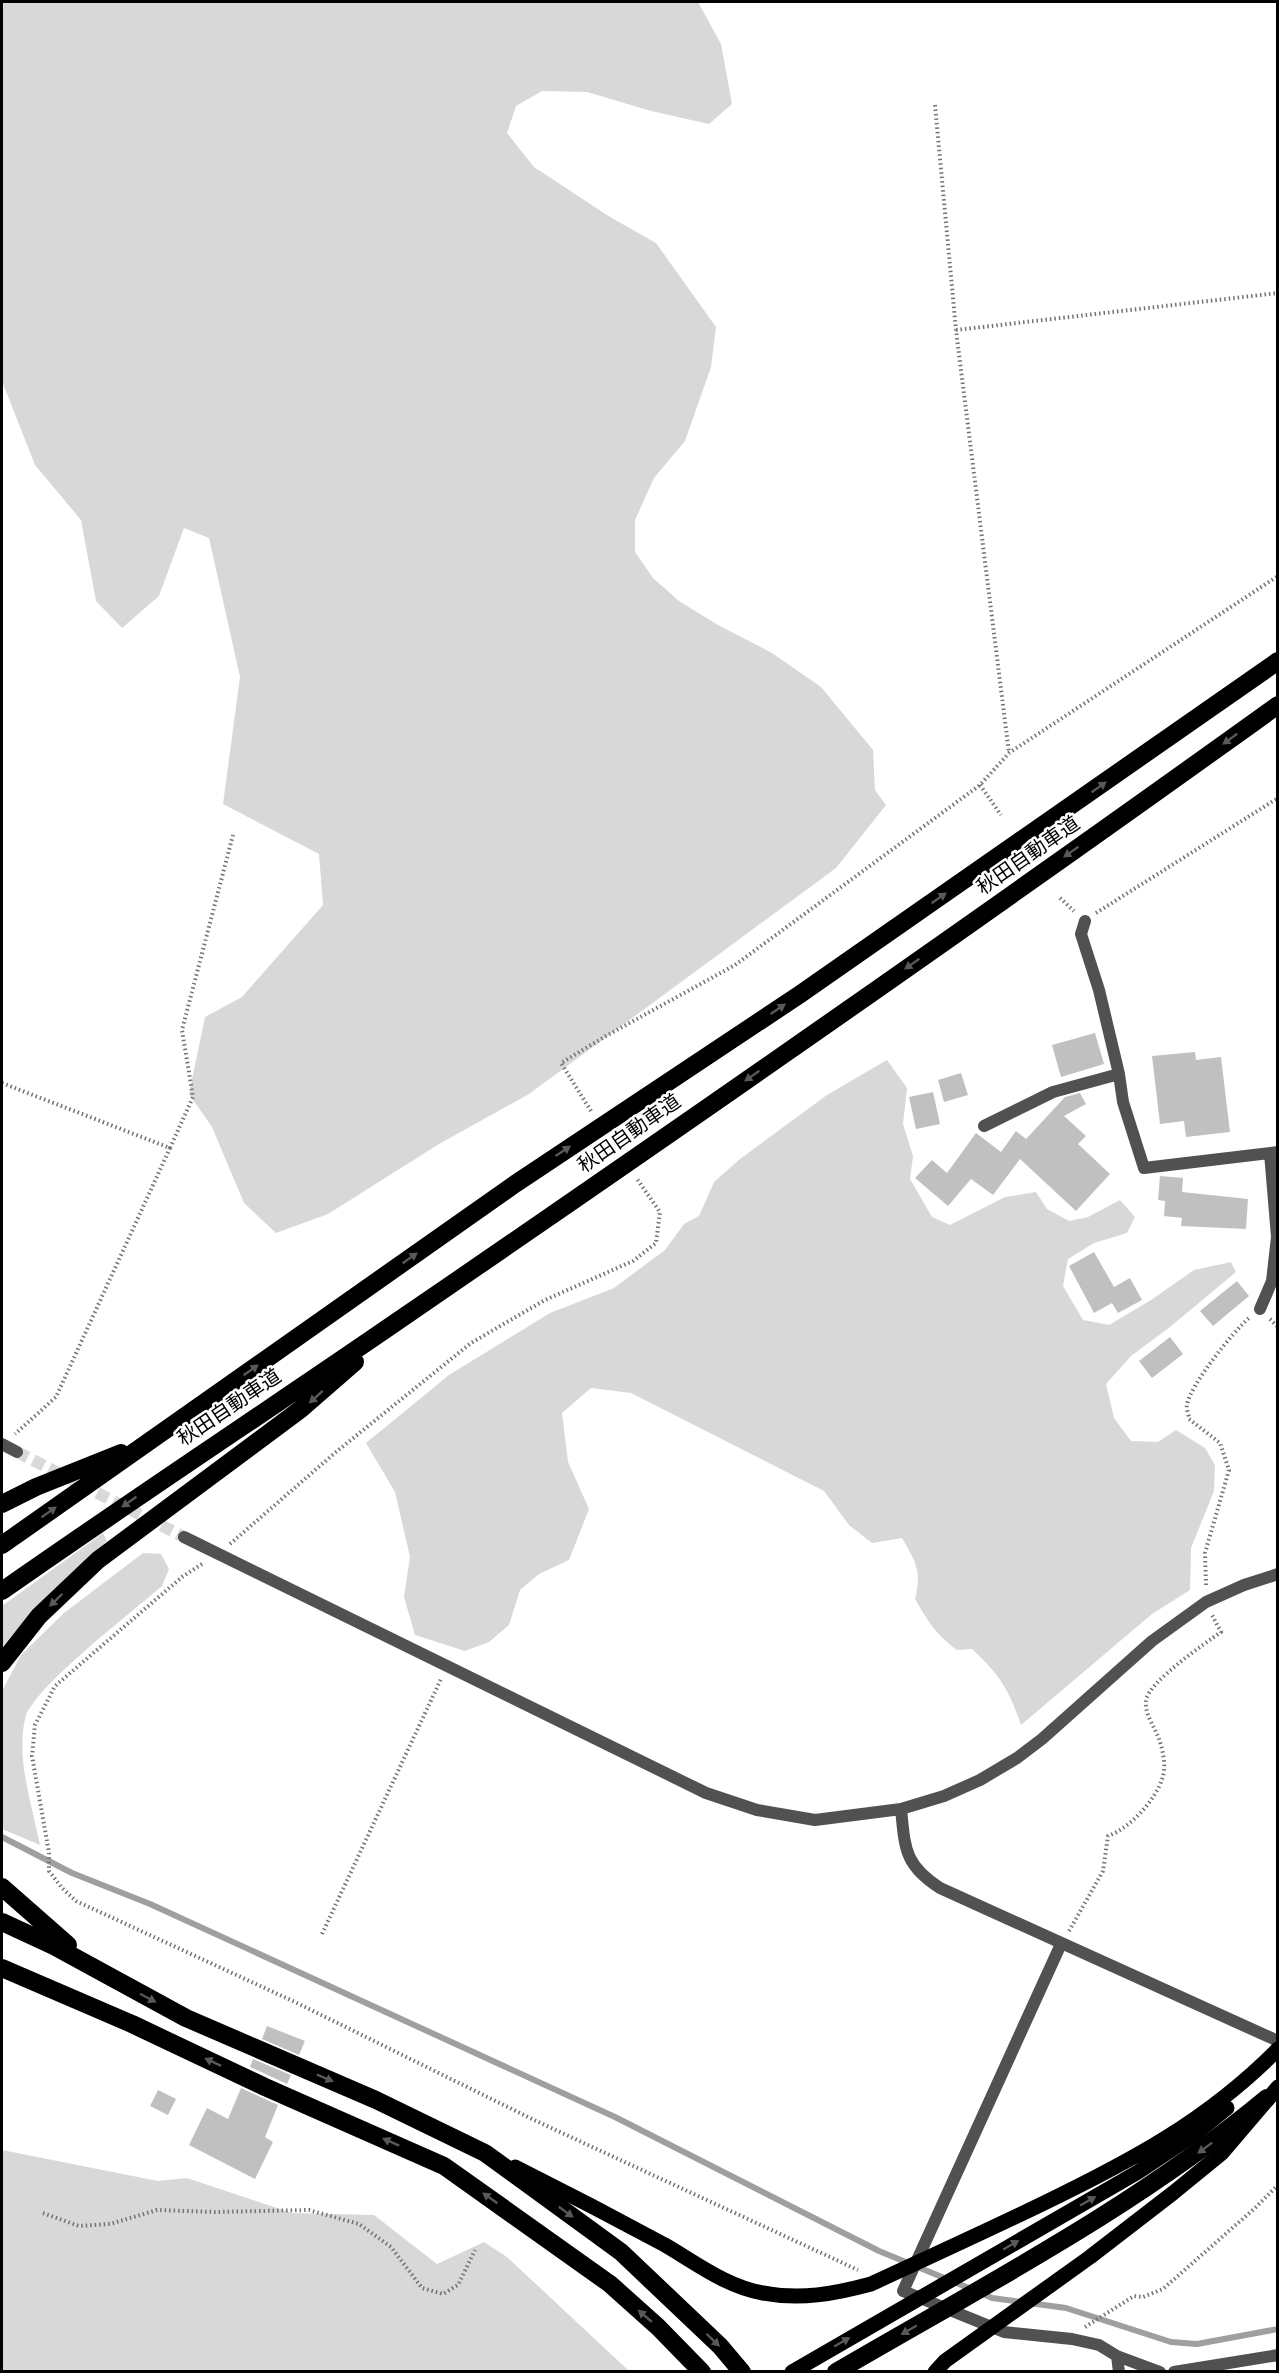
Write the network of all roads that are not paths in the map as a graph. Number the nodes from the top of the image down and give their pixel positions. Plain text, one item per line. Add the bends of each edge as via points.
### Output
1 (1278, 661) edge
2 (1278, 705) edge
3 (1085, 921) road end
4 (1119, 1074) junction
5 (984, 1126) dead end
6 (1274, 1153) edge
7 (1260, 1308) road end
8 (406, 1316) junction
9 (152, 1440) junction
10 (2, 1445) edge
11 (17, 1452) tunnel mouth
12 (2, 1504) edge
13 (184, 1537) tunnel mouth
14 (2, 1545) edge
15 (1278, 1574) edge
16 (2, 1591) edge
17 (2, 1663) edge
18 (901, 1809) junction
19 (2, 1887) edge
20 (2, 1922) edge
21 (1061, 1944) junction
22 (2, 1961) edge
23 (2, 1968) edge
24 (96, 1970) junction
25 (31, 1979) junction
26 (1278, 2041) edge
27 (1272, 2054) edge
28 (1272, 2092) edge
29 (485, 2153) junction
30 (1117, 2355) junction
31 (1278, 2355) edge
32 (702, 2372) edge
33 (742, 2372) edge
34 (792, 2372) edge
35 (836, 2372) edge
36 (935, 2372) edge
37 (1119, 2372) edge
38 (1160, 2372) edge
39 (1174, 2372) edge

9 -> 1 highway, 秋田自動車道 via 515,1184 799,995
2 -> 8 highway, 秋田自動車道
3 - 4 street via 1082,934
4 - 5 street via 1053,1092
4 - 6 street via 1123,1102 1144,1168
6 - 7 street via 1277,1237 1272,1281
8 -> 16 highway, 秋田自動車道
8 -> 17 highway via 301,1409 98,1560 39,1616
9 - 12 highway
14 -> 9 highway, 秋田自動車道
10 - 11 street
13 - 18 street via 706,1793 757,1810 815,1820
15 - 18 street via 1206,1602 1152,1641 1017,1758 944,1796
18 - 21 street via 906,1850 921,1876
19 - 24 highway
20 - 24 highway
21 - 26 street
21 - 30 street via 903,2291 1004,2332 1072,2339 1099,2345
22 - 25 highway
23 - 25 highway
24 -> 29 highway via 186,2018 376,2100
32 -> 25 highway via 610,2284 444,2166
27 - 29 main road via 1213,2107 1116,2169 871,2284 811,2297 762,2293 723,2279 570,2194
34 -> 27 main road via 1138,2172 1233,2103
28 -> 35 highway via 1202,2151 1147,2189
28 - 36 main road via 1222,2153
29 -> 33 highway via 621,2252
30 - 37 street
30 - 38 street
31 - 39 street

